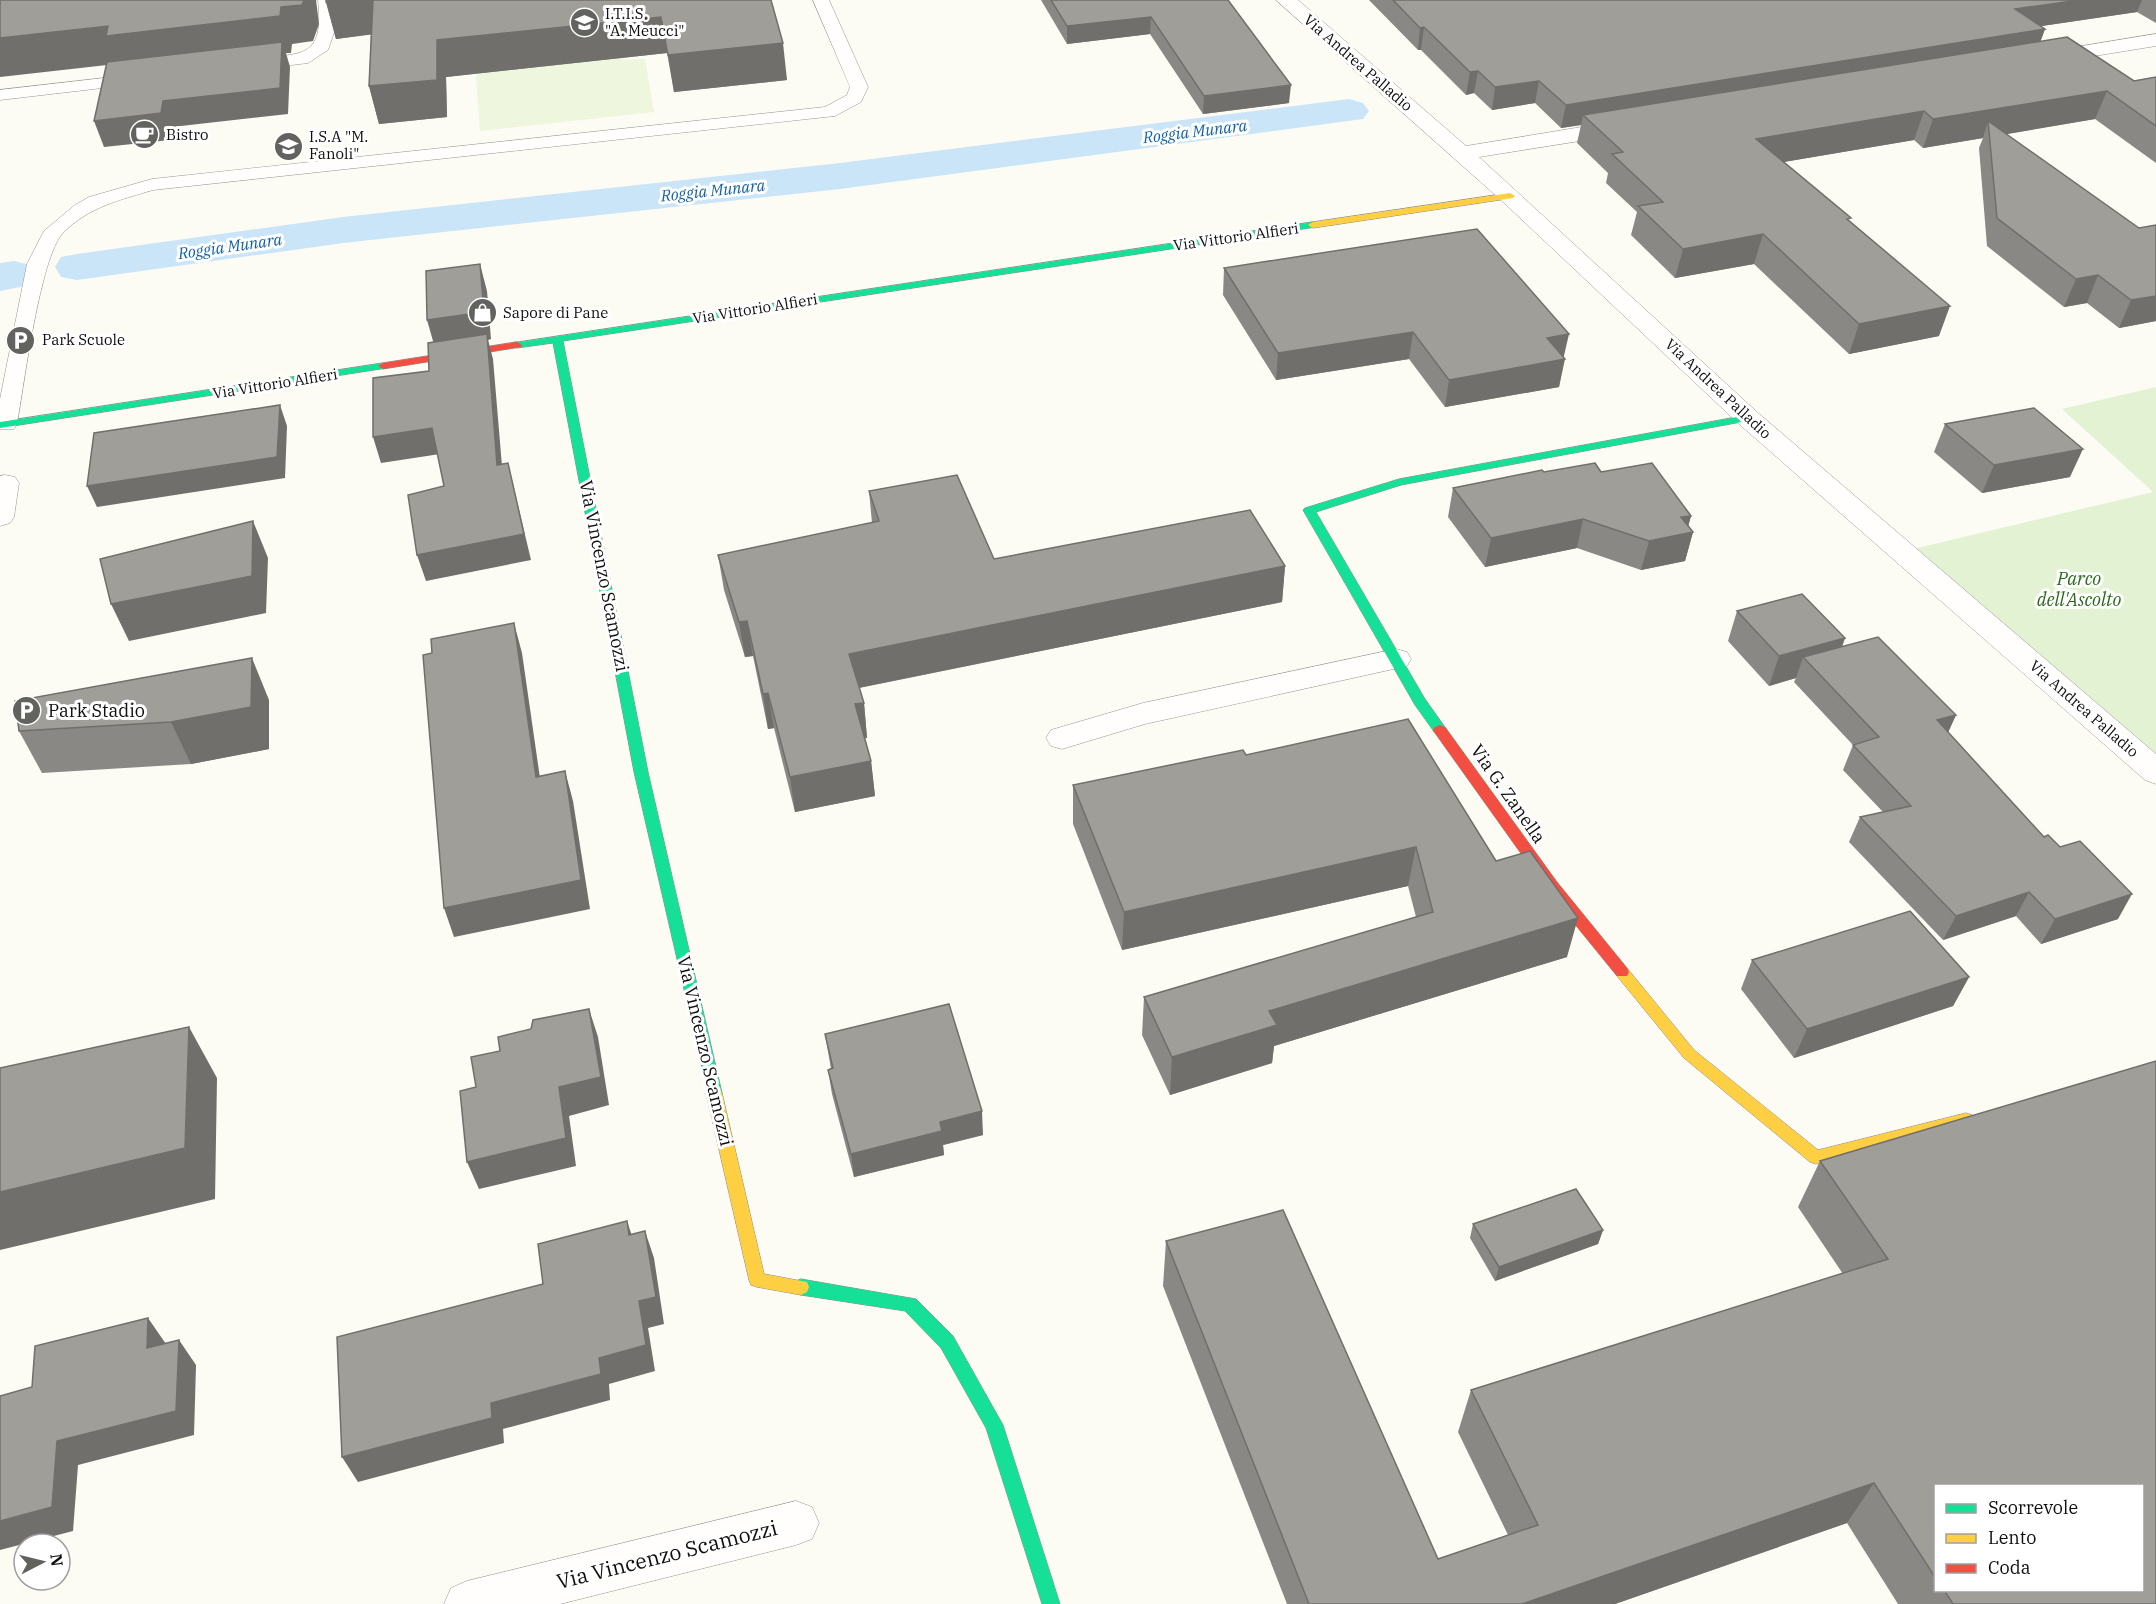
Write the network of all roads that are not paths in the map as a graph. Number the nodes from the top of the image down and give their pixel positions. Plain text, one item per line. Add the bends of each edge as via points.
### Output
1 (326, 0) edge
2 (821, 0) edge
3 (1286, 0) edge
4 (2156, 40) edge
5 (2026, 61) edge
6 (231, 68) edge
7 (159, 76) edge
8 (0, 95) edge
9 (1649, 123) edge
10 (1461, 153) junction
11 (1510, 196) junction
12 (558, 340) junction
13 (1748, 418) junction
14 (3, 425) edge
15 (0, 484) edge
16 (0, 517) edge
17 (1396, 659) junction
18 (1062, 738) dead end
19 (2156, 772) edge
20 (1978, 1117) edge
21 (796, 1523) dead end
22 (467, 1604) edge
23 (1051, 1604) edge

1 - 6 lane via 329,24 322,46 302,59
2 - 14 lane via 859,87 855,98 828,112 152,185 96,201 54,231 37,264
3 - 10 street, Via Andrea Palladio
4 - 5 street
7 - 8 lane
9 - 10 street
10 - 11 street, Via Andrea Palladio
11 - 12 street, Via Vittorio Alfieri
11 - 13 street, Via Andrea Palladio
12 - 14 street, Via Vittorio Alfieri
12 - 23 street, Via Vincenzo Scamozzi via 641,772 757,1280 910,1304 948,1342 994,1425
13 - 17 street, Via G. Zanella via 1399,482 1309,510
13 - 19 street, Via Andrea Palladio
15 - 16 street via 5,483
17 - 18 street via 1143,714
17 - 20 street, Via G. Zanella via 1420,702 1552,886 1689,1054 1816,1157
21 - 22 street, Via Vincenzo Scamozzi

